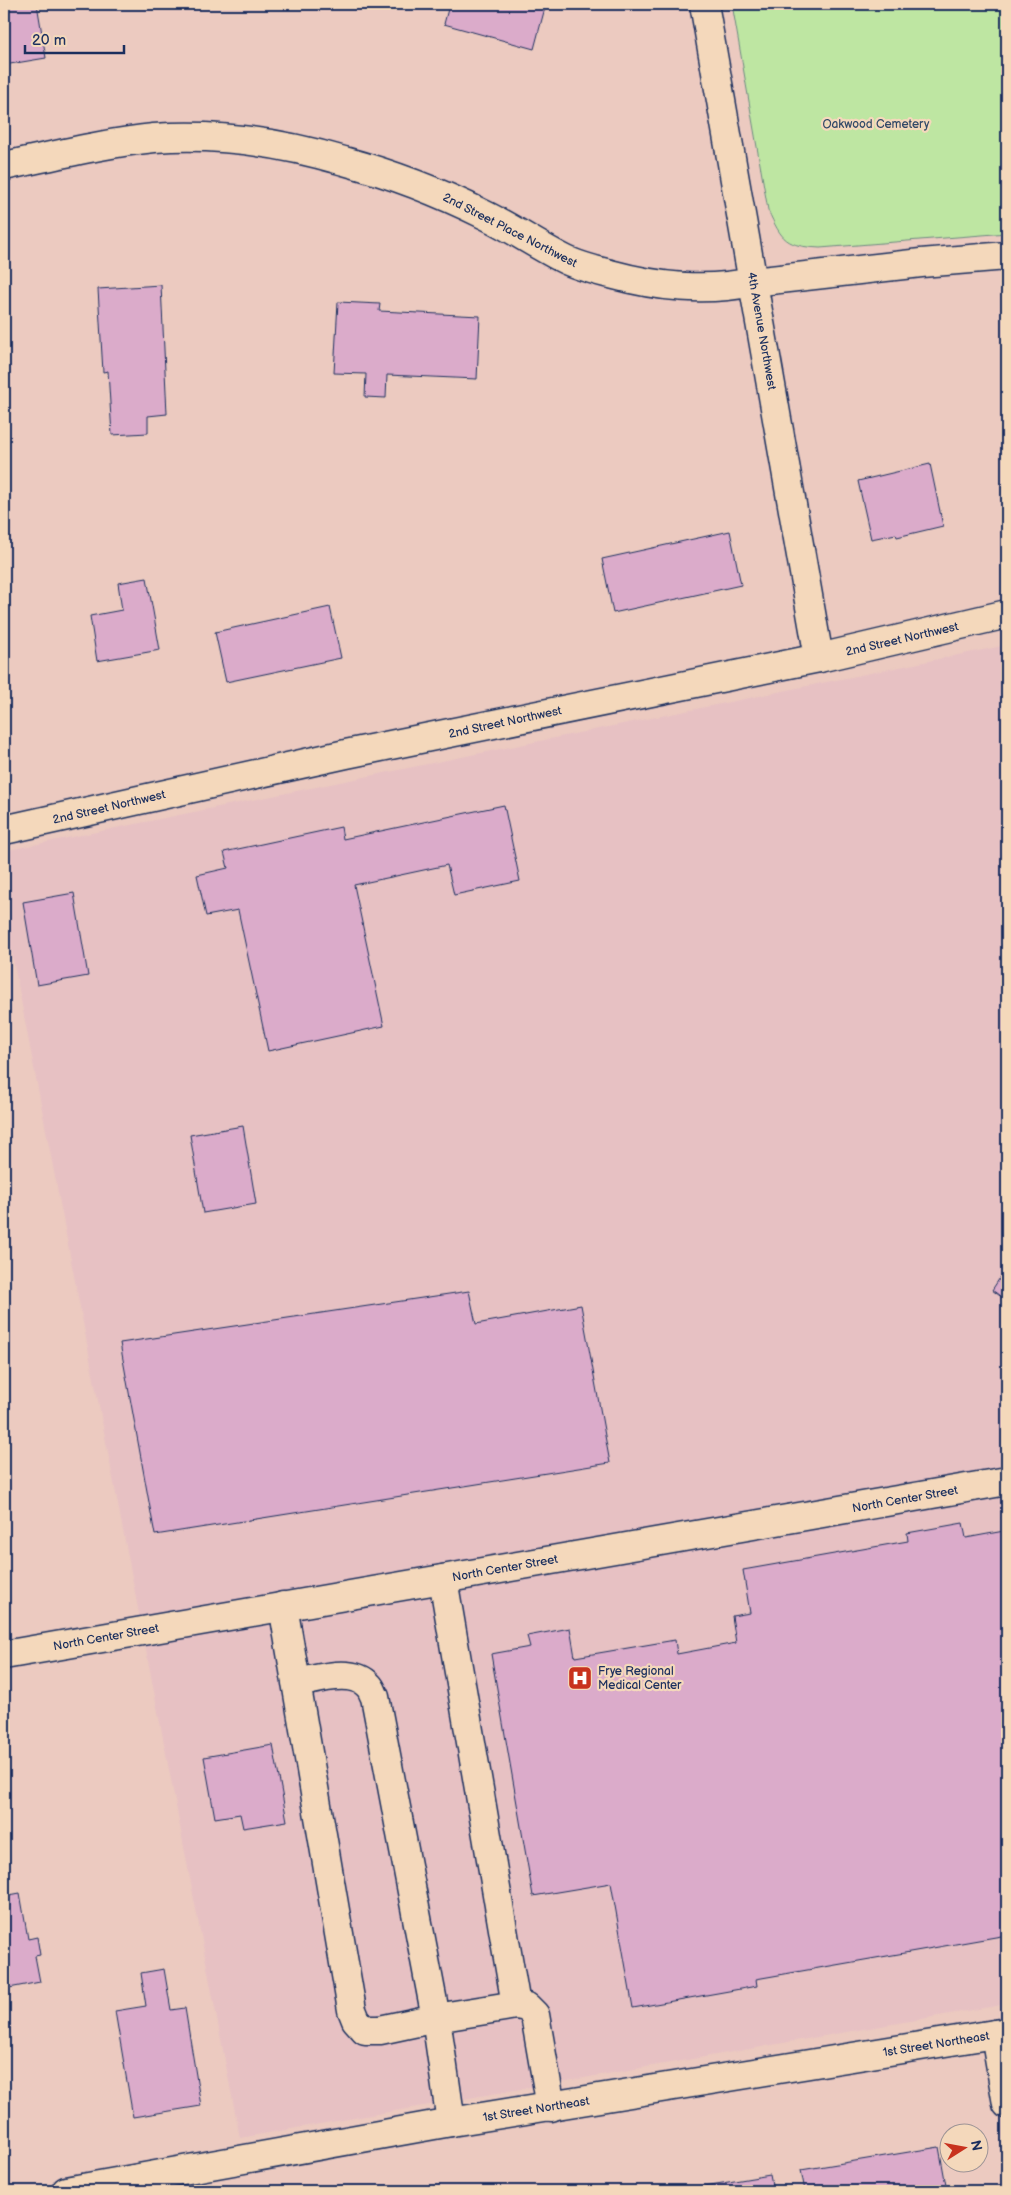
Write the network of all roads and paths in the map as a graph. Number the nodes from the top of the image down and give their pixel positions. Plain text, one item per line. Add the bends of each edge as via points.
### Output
1 (704, 4) edge
2 (4, 166) edge
3 (1007, 256) edge
4 (753, 282) junction
5 (1007, 614) edge
6 (819, 658) junction
7 (4, 830) edge
8 (1007, 1481) edge
9 (443, 1578) junction
10 (283, 1606) junction
11 (4, 1655) edge
12 (296, 1682) junction
13 (516, 2005) junction
14 (436, 2018) junction
15 (1001, 2033) edge
16 (1007, 2104) edge
17 (551, 2106) junction
18 (451, 2122) junction
19 (66, 2191) edge

1 - 4 street, 4th Avenue Northwest
2 - 4 street, 2nd Street Place Northwest via 154,138 211,137 267,143 344,161 429,190 485,214 563,259 582,266 644,283 685,288 727,288
3 - 4 street
4 - 6 street, 4th Avenue Northwest
5 - 6 street, 2nd Street Northwest
6 - 7 street, 2nd Street Northwest via 355,752
8 - 9 street, North Center Street
9 - 10 street, North Center Street
9 - 13 street
10 - 11 street, North Center Street
10 - 12 street
12 - 14 street via 344,1676 357,1678 369,1686 375,1697
12 - 14 street via 354,2015 365,2030
13 - 14 street
13 - 17 street via 527,2007 536,2016
14 - 18 street
15 - 16 street
15 - 17 street, 1st Street Northeast
17 - 18 street, 1st Street Northeast
18 - 19 street, 1st Street Northeast

